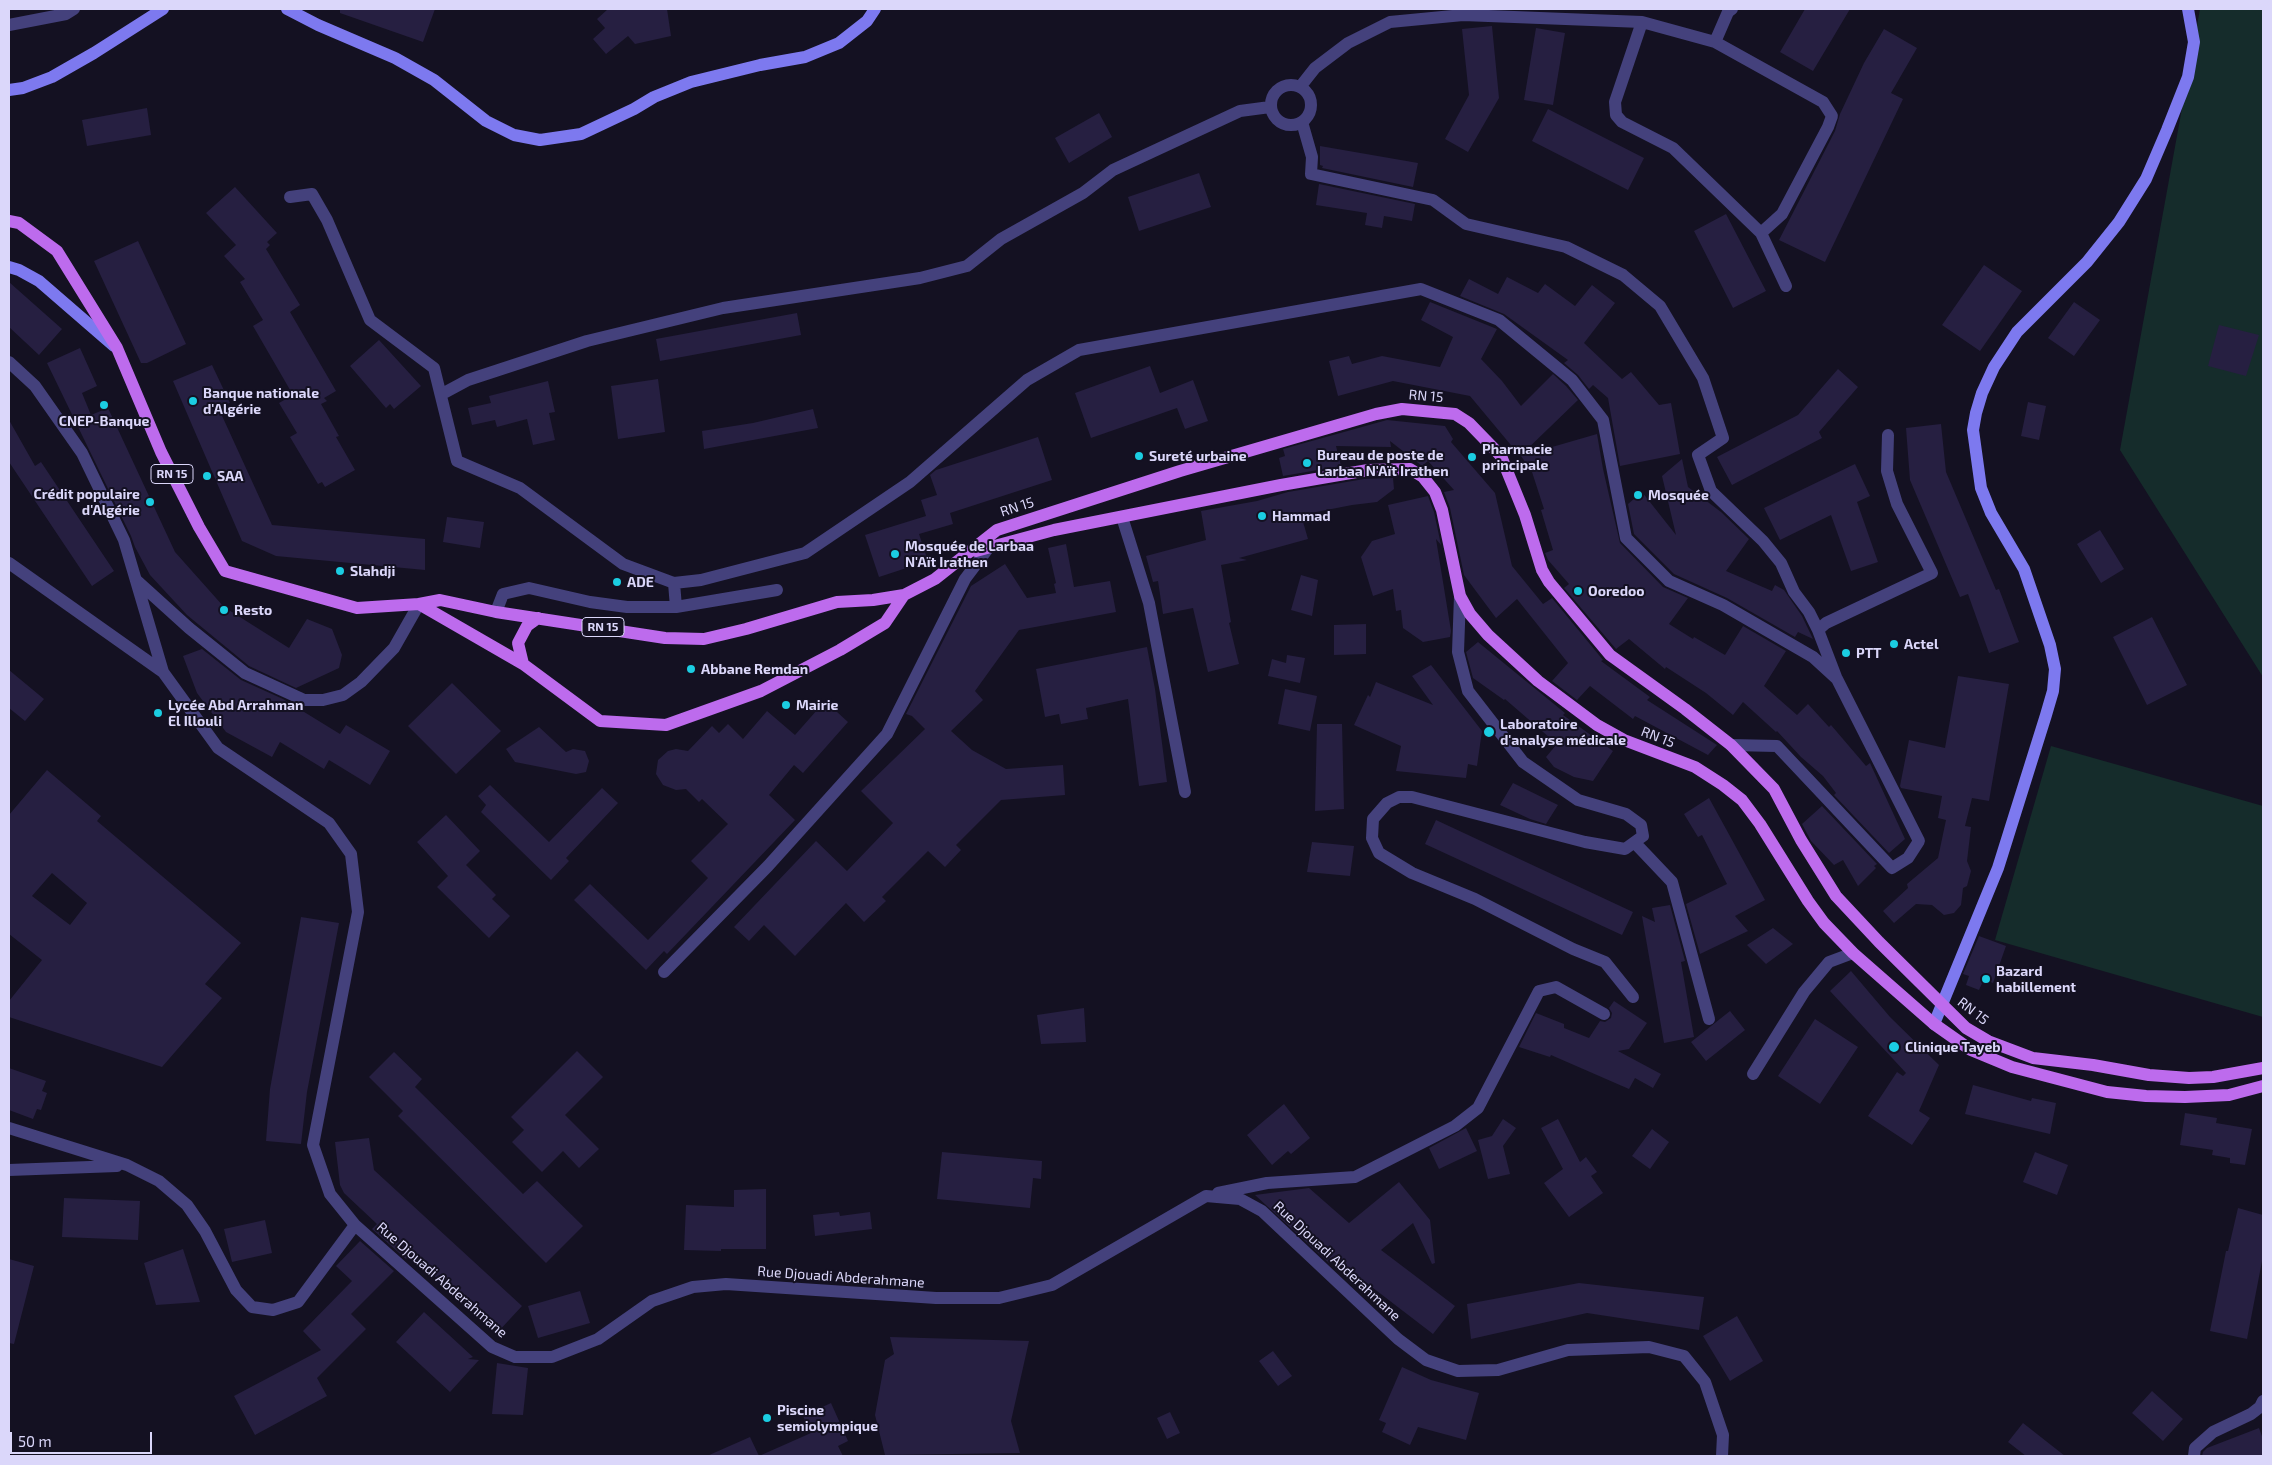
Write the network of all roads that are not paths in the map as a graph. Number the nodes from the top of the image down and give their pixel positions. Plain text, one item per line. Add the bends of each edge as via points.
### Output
1 (74, 9) edge
2 (163, 9) edge
3 (287, 9) edge
4 (875, 9) edge
5 (1732, 9) edge
6 (2188, 9) edge
7 (1642, 22) junction
8 (9, 25) edge
9 (1716, 42) junction
10 (1300, 87) junction
11 (9, 90) edge
12 (1270, 107) junction
13 (1302, 122) junction
14 (290, 197) dead end
15 (9, 221) edge
16 (1761, 233) junction
17 (9, 267) edge
18 (1786, 286) dead end
19 (117, 348) junction
20 (9, 362) edge
21 (442, 394) junction
22 (1888, 435) dead end
23 (1122, 517) junction
24 (990, 546) junction
25 (965, 556) junction
26 (9, 563) edge
27 (135, 579) junction
28 (674, 583) junction
29 (777, 590) dead end
30 (904, 595) junction
31 (1460, 596) junction
32 (419, 604) junction
33 (676, 607) junction
34 (496, 612) junction
35 (538, 618) junction
36 (1818, 630) junction
37 (523, 664) junction
38 (163, 672) junction
39 (1837, 679) junction
40 (1731, 745) junction
41 (1185, 792) dead end
42 (1635, 843) junction
43 (1853, 953) junction
44 (664, 972) dead end
45 (1633, 997) dead end
46 (1942, 1005) junction
47 (1604, 1014) dead end
48 (1709, 1019) dead end
49 (1934, 1024) junction
50 (2263, 1068) edge
51 (1753, 1074) dead end
52 (2263, 1086) edge
53 (9, 1128) edge
54 (127, 1165) junction
55 (9, 1170) edge
56 (1206, 1196) junction
57 (355, 1225) junction
58 (2263, 1401) edge
59 (1722, 1456) edge
60 (2194, 1456) edge

1 - 8 street via 66,14
2 - 11 main road via 52,77
3 - 4 main road via 395,58 434,80 486,121 514,135 540,140 581,134 690,82 805,57 839,43 867,21
5 - 9 street
6 - 46 main road via 2194,42 2188,77 2146,179 2119,222 2087,262 2017,332 1994,367 1976,413 1973,430 1981,488 1991,513 2024,569 2055,669 2046,715 1998,868
7 - 9 street
7 - 10 street via 1463,16 1390,22 1348,43 1315,68
7 - 16 street via 1615,102 1616,115 1622,122 1673,148
9 - 16 street via 1823,102 1832,116 1782,214
10 - 12 street via 1288,85 1277,90
10 - 13 street via 1310,97 1311,104
12 - 13 street via 1272,114 1282,123
12 - 21 street via 1240,110 1112,170 1083,193 1001,239 967,266 920,278 723,308 597,339 468,380
13 - 36 street via 1312,157 1311,174 1433,200 1466,224 1566,247 1623,274 1660,306 1703,378 1723,438 1698,455 1711,491 1763,541 1781,564
14 - 21 street via 312,194 327,220 370,320 434,368
15 - 19 main road, RN 15 via 19,223 57,252
16 - 18 street
17 - 19 main road via 39,282
19 - 32 main road, RN 15 via 161,452 225,571 357,608
20 - 27 street, Rue Djouadi Abderahmane via 35,386 82,453 124,540
21 - 28 street via 457,461 520,488 623,564
22 - 36 street via 1887,471 1897,504 1932,573 1826,623
23 - 24 main road, RN 15
23 - 31 main road, RN 15 via 1368,470 1410,470 1423,477 1435,492 1442,510
23 - 41 street via 1149,603
24 - 25 main road, RN 15
24 - 44 street via 966,579 887,734 768,866
25 - 30 main road, RN 15 via 935,579
25 - 40 main road, RN 15 via 997,530 1349,421 1402,409 1455,414 1469,423 1501,456 1525,515 1542,570 1604,648
26 - 38 street
27 - 32 street via 244,673 304,700 343,695 361,682 394,648
27 - 38 street, Rue Djouadi Abderahmane
28 - 33 street
28 - 39 street via 701,580 805,553 910,482 1027,380 1079,350 1421,289 1499,320 1572,380 1603,420 1626,538 1669,581 1723,605 1813,657
29 - 33 street
30 - 35 main road, RN 15 via 838,602 746,630 704,639 665,638
30 - 37 main road, RN 15 via 885,623 840,650 761,691 666,725 600,721
31 - 42 street via 1458,652 1468,691 1523,762 1578,800 1626,814 1641,825 1643,836
31 - 43 main road, RN 15 via 1488,635 1538,681 1597,725 1624,740 1695,767 1742,800 1808,901
32 - 34 main road, RN 15 via 440,600
32 - 37 main road, RN 15
33 - 34 street via 627,607 529,588 502,594
34 - 35 main road, RN 15
35 - 37 main road via 527,626 518,643
36 - 39 street
38 - 57 street, Rue Djouadi Abderahmane via 218,748 328,823 351,854 358,912 313,1145 330,1194
39 - 40 street via 1918,841 1908,858 1892,868 1777,746
40 - 46 main road, RN 15 via 1774,789 1836,896
42 - 45 street via 1625,849 1585,842 1412,797 1399,797 1373,819 1372,838 1379,853 1412,873 1475,899 1573,949 1606,962
42 - 48 street via 1672,882
43 - 49 main road, RN 15
43 - 51 street via 1829,962 1810,985
46 - 49 main road
46 - 50 main road, RN 15 via 1966,1028 2033,1058 2182,1078 2213,1077
47 - 56 street via 1556,987 1538,991 1478,1108 1456,1126 1355,1177 1267,1183
49 - 52 main road, RN 15 via 1971,1050 2012,1067 2107,1092 2185,1097 2229,1094
53 - 54 street
54 - 55 street
54 - 57 street via 159,1181 187,1205 205,1231 236,1290 252,1307 273,1310 298,1302
56 - 57 street, Rue Djouadi Abderahmane via 1052,1285 999,1298 936,1298 726,1284 693,1287 652,1301 598,1339 552,1357 515,1358 492,1347
56 - 59 street, Rue Djouadi Abderahmane via 1240,1200 1262,1211 1398,1339 1426,1360 1458,1371 1498,1370 1568,1350 1649,1347 1684,1356 1705,1382 1723,1435
58 - 60 street via 2251,1414 2213,1432 2195,1448

